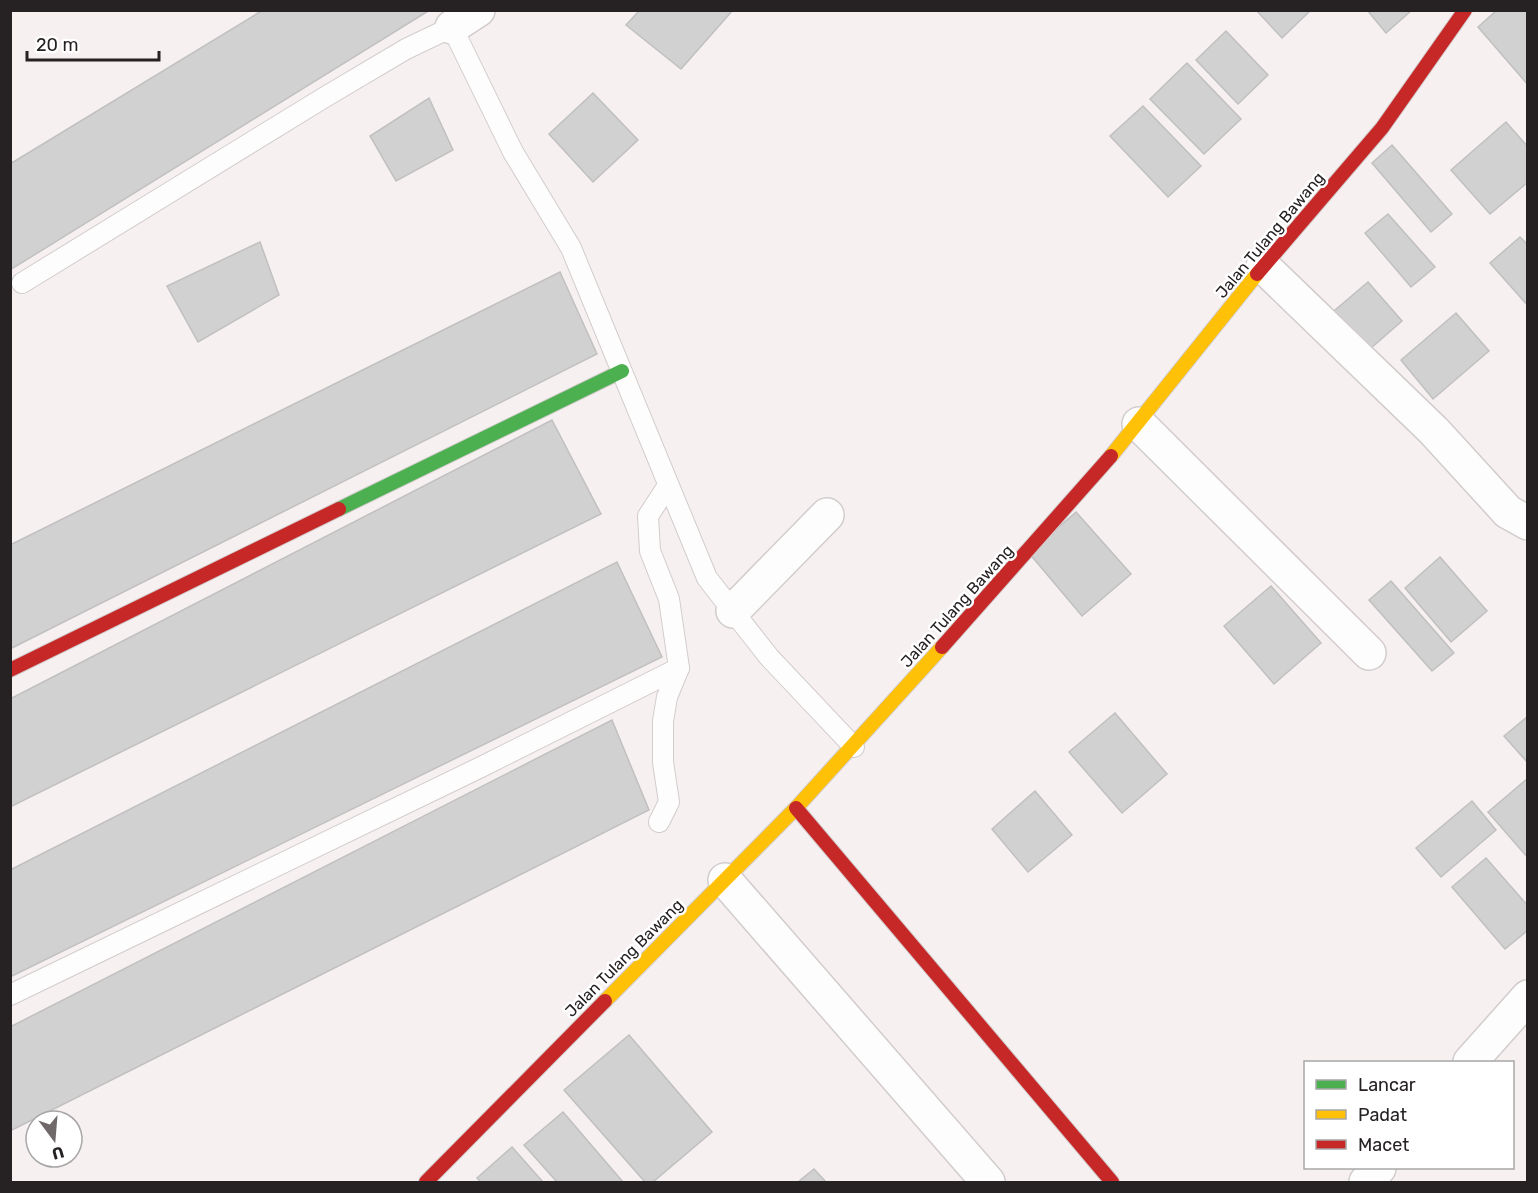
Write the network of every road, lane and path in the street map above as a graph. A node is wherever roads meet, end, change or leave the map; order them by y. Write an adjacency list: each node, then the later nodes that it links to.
1 (1465, 10): 3 (street, Jalan Tulang Bawang)
2 (465, 19): 4 (lane); 5 (lane)
3 (1263, 266): 6 (street, Jalan Tulang Bawang); 9 (street)
4 (22, 283)
5 (622, 371): 7 (lane); 13 (street)
6 (1139, 424): 11 (street); 14 (street, Jalan Tulang Bawang)
7 (668, 487): 10 (lane); 12 (lane)
8 (827, 515): 10 (street)
9 (1527, 523)
10 (733, 611): 14 (lane)
11 (1369, 653)
12 (679, 668): 16 (lane); 18 (lane)
13 (10, 670)
14 (854, 747): 15 (street, Jalan Tulang Bawang)
15 (796, 808): 17 (street, Jalan Tulang Bawang); 24 (street)
16 (659, 822)
17 (725, 880): 22 (street, Jalan Tulang Bawang); 23 (street)
18 (10, 995)
19 (1527, 997): 20 (street)
20 (1471, 1061)
21 (1377, 1169): 25 (street)
22 (426, 1182)
23 (988, 1182)
24 (1112, 1182)
25 (1366, 1182)

